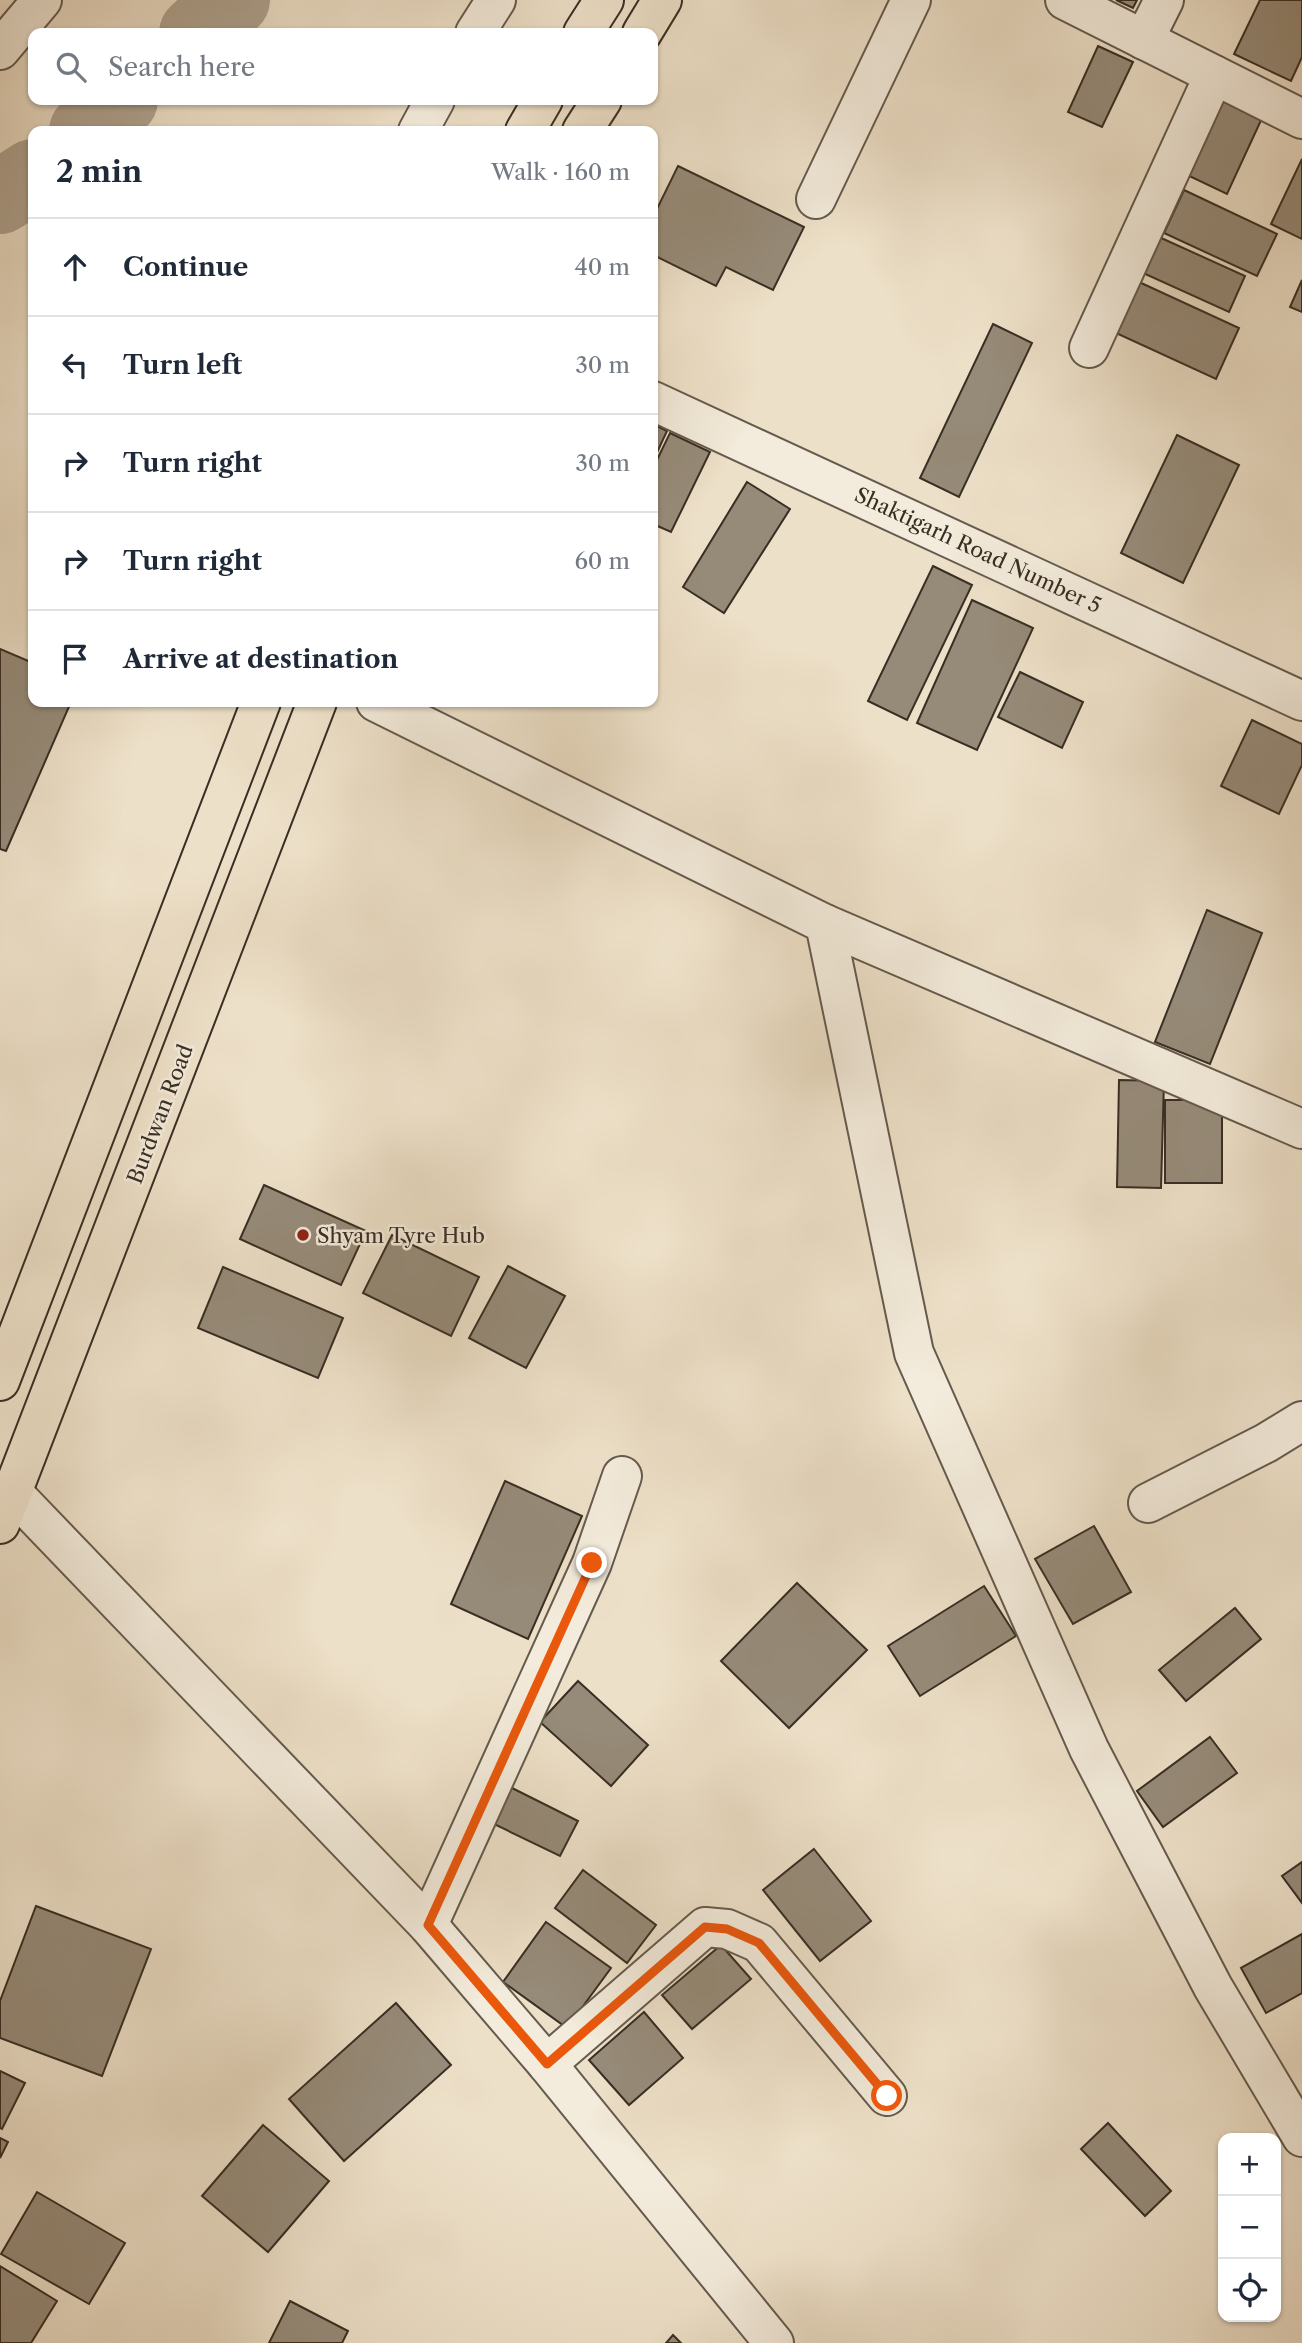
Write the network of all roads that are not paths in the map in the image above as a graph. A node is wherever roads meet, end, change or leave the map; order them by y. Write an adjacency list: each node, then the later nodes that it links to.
1 (42, 0): 12 (street)
2 (496, 0): 8 (street)
3 (604, 0): 9 (main road)
4 (662, 0): 10 (main road)
5 (911, 0): 21 (street)
6 (1065, 0): 11 (street)
7 (1164, 0): 11 (street)
8 (478, 28)
9 (586, 28)
10 (645, 28)
11 (1144, 40): 13 (street)
12 (0, 50)
13 (1214, 75): 17 (street); 22 (street)
14 (432, 105): 18 (street)
15 (540, 105): 19 (main road)
16 (598, 105): 20 (main road)
17 (1302, 119)
18 (421, 126)
19 (528, 126)
20 (585, 126)
21 (816, 198)
22 (1089, 348)
23 (658, 403): 24 (street, Shaktigarh Road Number 5)
24 (1302, 701)
25 (259, 707): 30 (main road)
26 (315, 707): 31 (main road, Burdwan Road)
27 (386, 707): 28 (street)
28 (825, 924): 29 (street); 40 (street)
29 (1302, 1129)
30 (85, 1159): 31 (main road); 32 (main road)
31 (136, 1177): 36 (main road, Burdwan Road)
32 (0, 1381)
33 (1302, 1421): 35 (street)
34 (622, 1476): 37 (street)
35 (1148, 1503)
36 (6, 1508): 37 (street)
37 (428, 1925): 38 (street)
38 (547, 2064): 39 (street); 41 (street)
39 (887, 2096)
40 (1302, 2137)
41 (774, 2343)

